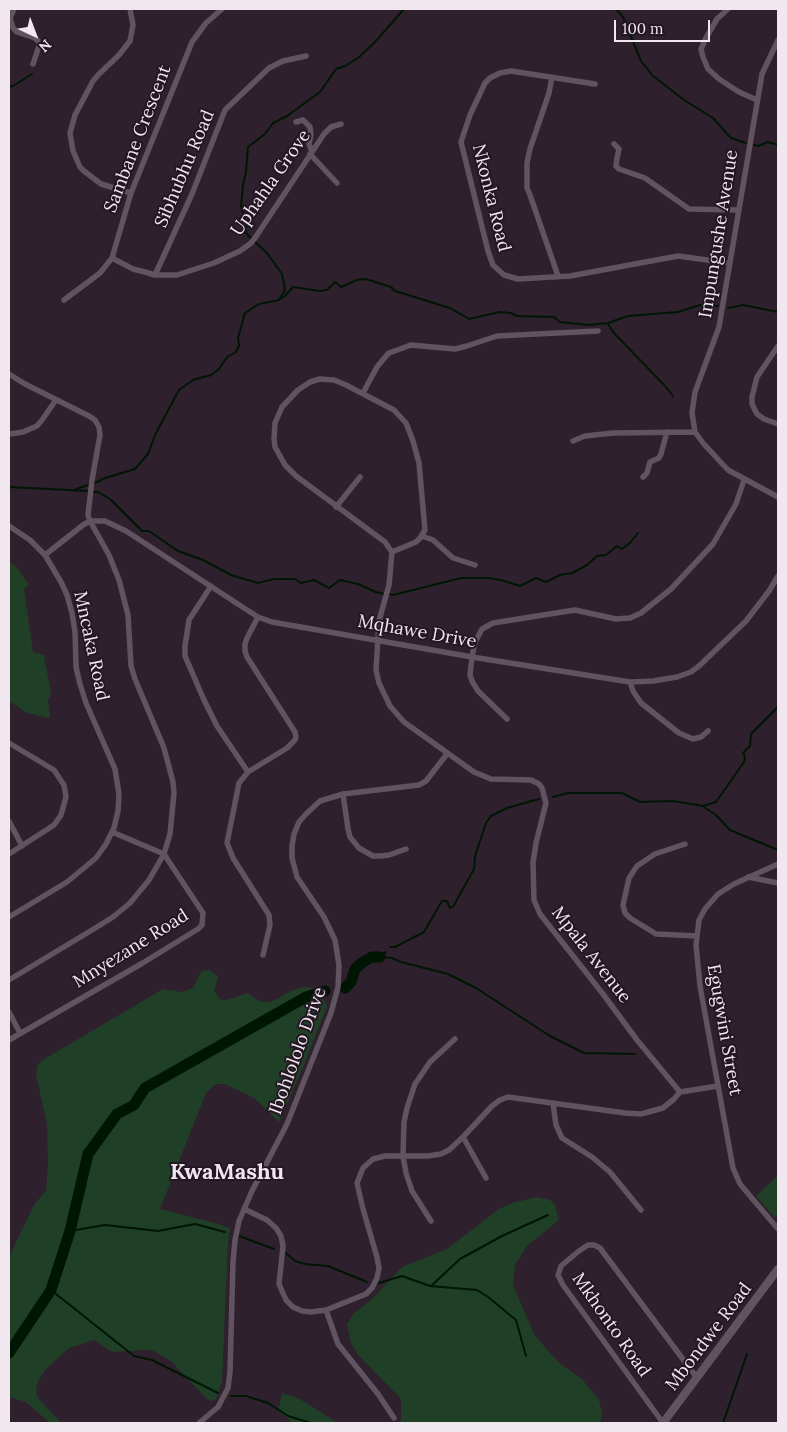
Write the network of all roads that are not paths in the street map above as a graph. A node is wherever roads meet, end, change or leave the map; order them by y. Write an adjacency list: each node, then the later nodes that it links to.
1 (14, 9): 5 (street)
2 (222, 9): 17 (street, Sambane Crescent)
3 (728, 9): 11 (street)
4 (132, 10): 17 (street)
5 (10, 16): 8 (street)
6 (778, 40): 11 (street, Impungushe Avenue)
7 (306, 56): 21 (street, Sibhubhu Road)
8 (33, 64)
9 (552, 77): 10 (street, Nkonka Road); 22 (street); 22 (street, Nkonka Road)
10 (595, 84)
11 (757, 100): 18 (street, Impungushe Avenue)
12 (296, 122): 15 (street)
13 (341, 124): 15 (street, Uphahla Grove)
14 (614, 144): 18 (street)
15 (311, 153): 16 (street); 21 (street, Uphahla Grove)
16 (338, 183)
17 (130, 193): 19 (street, Sambane Crescent)
18 (738, 210): 20 (street, Impungushe Avenue)
19 (112, 258): 21 (street, Uphahla Grove); 23 (street, Sambane Crescent)
20 (729, 264): 22 (street, Nkonka Road); 31 (street, Impungushe Avenue)
21 (155, 275)
22 (558, 276)
23 (64, 300)
24 (598, 331): 27 (street)
25 (778, 346): 29 (street)
26 (9, 374): 28 (street)
27 (363, 393): 38 (street); 41 (street)
28 (56, 400): 32 (street); 39 (street)
29 (778, 424)
30 (667, 432): 31 (street); 33 (street); 35 (street)
31 (696, 432): 36 (street, Impungushe Avenue)
32 (9, 434)
33 (573, 441)
34 (360, 477): 38 (street)
35 (644, 477)
36 (744, 480): 37 (street, Impungushe Avenue); 49 (street)
37 (778, 497)
38 (336, 507): 42 (street)
39 (90, 522): 43 (street); 46 (street, Mqhawe Drive); 63 (street)
40 (9, 526): 43 (street, Mncaka Road)
41 (422, 536): 42 (street); 44 (street)
42 (392, 552): 48 (street, Mpala Avenue)
43 (45, 555): 58 (street, Mncaka Road)
44 (475, 565)
45 (778, 576): 50 (street, Mqhawe Drive)
46 (211, 586): 47 (street, Mqhawe Drive); 55 (street)
47 (258, 617): 48 (street, Mqhawe Drive); 55 (street)
48 (378, 640): 49 (street, Mqhawe Drive); 54 (street, Mpala Avenue)
49 (472, 657): 50 (street, Mqhawe Drive); 51 (street)
50 (630, 682): 52 (street)
51 (507, 719)
52 (708, 731)
53 (9, 743): 60 (street)
54 (447, 754): 56 (street, Ibohlololo Drive); 76 (street, Mpala Avenue)
55 (248, 772): 69 (street)
56 (343, 794): 61 (street); 81 (street, Ibohlololo Drive)
57 (9, 821): 60 (street)
58 (112, 832): 63 (street); 67 (street, Mncaka Road)
59 (685, 844): 68 (street)
60 (22, 846): 62 (street)
61 (406, 849)
62 (9, 854)
63 (164, 854): 70 (street); 72 (street, Mnyezane Road)
64 (778, 864): 65 (street, Egugwini Street)
65 (748, 877): 66 (street); 68 (street, Egugwini Street)
66 (778, 883)
67 (9, 917)
68 (697, 936): 75 (street, Egugwini Street)
69 (263, 956)
70 (9, 980)
71 (9, 1012): 72 (street)
72 (20, 1033): 74 (street, Mnyezane Road)
73 (454, 1039): 79 (street)
74 (9, 1040)
75 (718, 1086): 76 (street); 84 (street, Egugwini Street)
76 (680, 1092): 77 (street)
77 (553, 1103): 78 (street); 82 (street)
78 (463, 1137): 79 (street); 80 (street)
79 (403, 1156): 83 (street); 86 (street)
80 (486, 1178)
81 (244, 1209): 86 (street); 89 (street, Ibohlololo Drive)
82 (641, 1210)
83 (431, 1221)
84 (778, 1229)
85 (778, 1269): 87 (street, Mbondwe Road)
86 (326, 1310): 88 (street)
87 (697, 1378): 90 (street, Mbondwe Road); 90 (street, Mkhonto Road)
88 (394, 1418)
89 (199, 1423)
90 (663, 1423)

